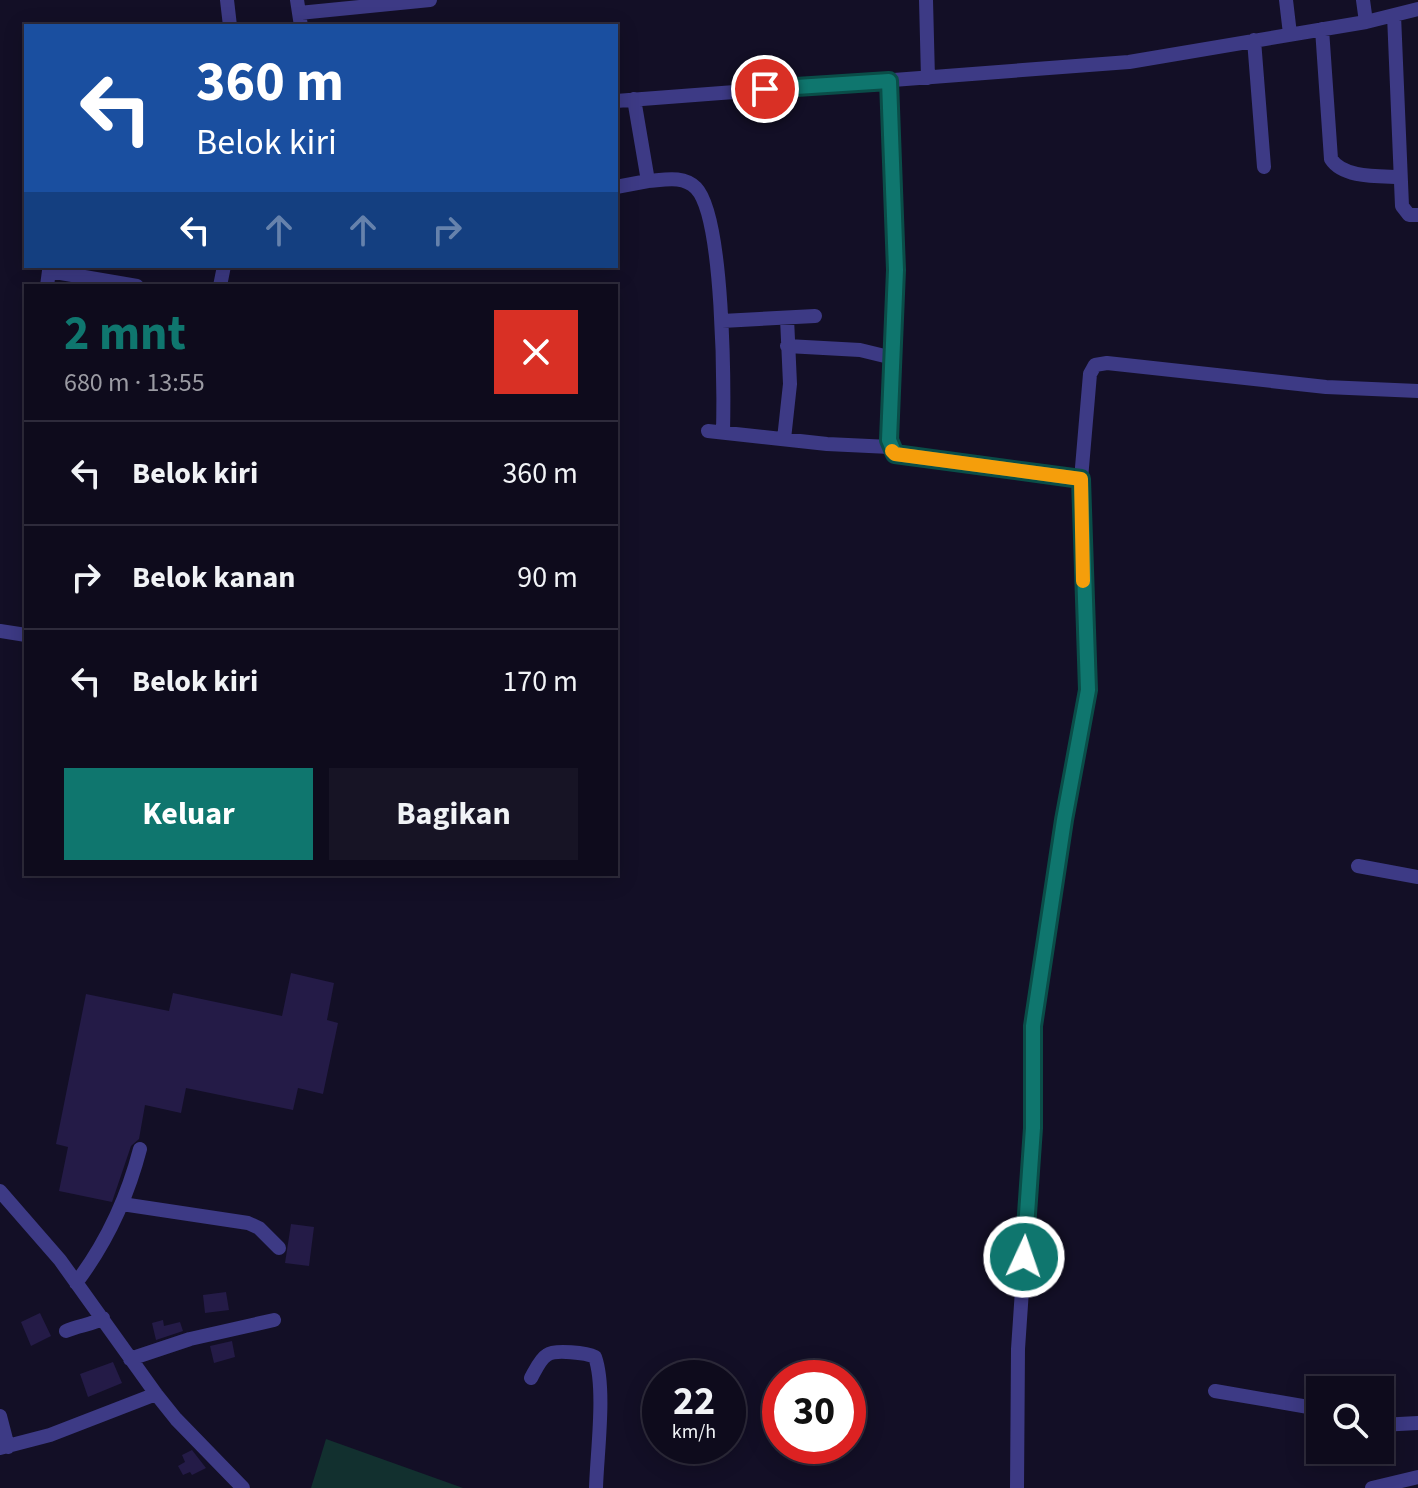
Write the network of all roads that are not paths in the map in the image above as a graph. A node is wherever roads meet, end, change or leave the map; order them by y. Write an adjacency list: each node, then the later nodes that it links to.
1 (227, 0): 10 (street)
2 (430, 0): 7 (street)
3 (926, 0): 14 (street)
4 (1286, 0): 12 (street)
5 (1363, 0): 9 (street)
6 (1418, 9): 8 (street)
7 (299, 13)
8 (1394, 15): 9 (street); 19 (street)
9 (1366, 22): 11 (street)
10 (230, 24)
11 (1322, 29): 12 (street); 19 (street)
12 (1290, 34): 13 (street)
13 (1254, 40): 14 (street); 18 (street)
14 (928, 78): 15 (street)
15 (889, 81): 16 (street); 29 (street)
16 (634, 99): 17 (street); 20 (street)
17 (618, 101)
18 (1264, 167)
19 (1399, 177): 22 (street)
20 (648, 181): 21 (street); 27 (street)
21 (618, 187)
22 (1418, 215)
23 (100, 283): 24 (street)
24 (47, 284)
25 (815, 316): 26 (street)
26 (787, 318): 27 (street); 28 (street)
27 (722, 321): 32 (street)
28 (787, 346): 29 (street); 33 (street)
29 (893, 358): 34 (street)
30 (1418, 391): 35 (street)
31 (708, 431): 32 (street)
32 (723, 433): 33 (street)
33 (784, 439): 34 (street)
34 (890, 447): 35 (street)
35 (1081, 479): 60 (street)
36 (0, 631): 37 (street)
37 (24, 635)
38 (1358, 866): 39 (street)
39 (1418, 877)
40 (140, 1149): 42 (street)
41 (0, 1191): 44 (street)
42 (122, 1204): 43 (street); 44 (street)
43 (279, 1248)
44 (76, 1283): 45 (street)
45 (103, 1318): 47 (street); 48 (street)
46 (274, 1320): 48 (street)
47 (66, 1331)
48 (130, 1359): 51 (street)
49 (531, 1378): 59 (street)
50 (1215, 1391): 52 (street)
51 (156, 1394): 56 (street); 58 (street)
52 (1306, 1407)
53 (0, 1416): 56 (street)
54 (1418, 1423): 55 (street)
55 (1394, 1424)
56 (4, 1448)
57 (1418, 1477): 61 (street)
58 (243, 1488)
59 (596, 1488)
60 (1017, 1488)
61 (1372, 1488)

